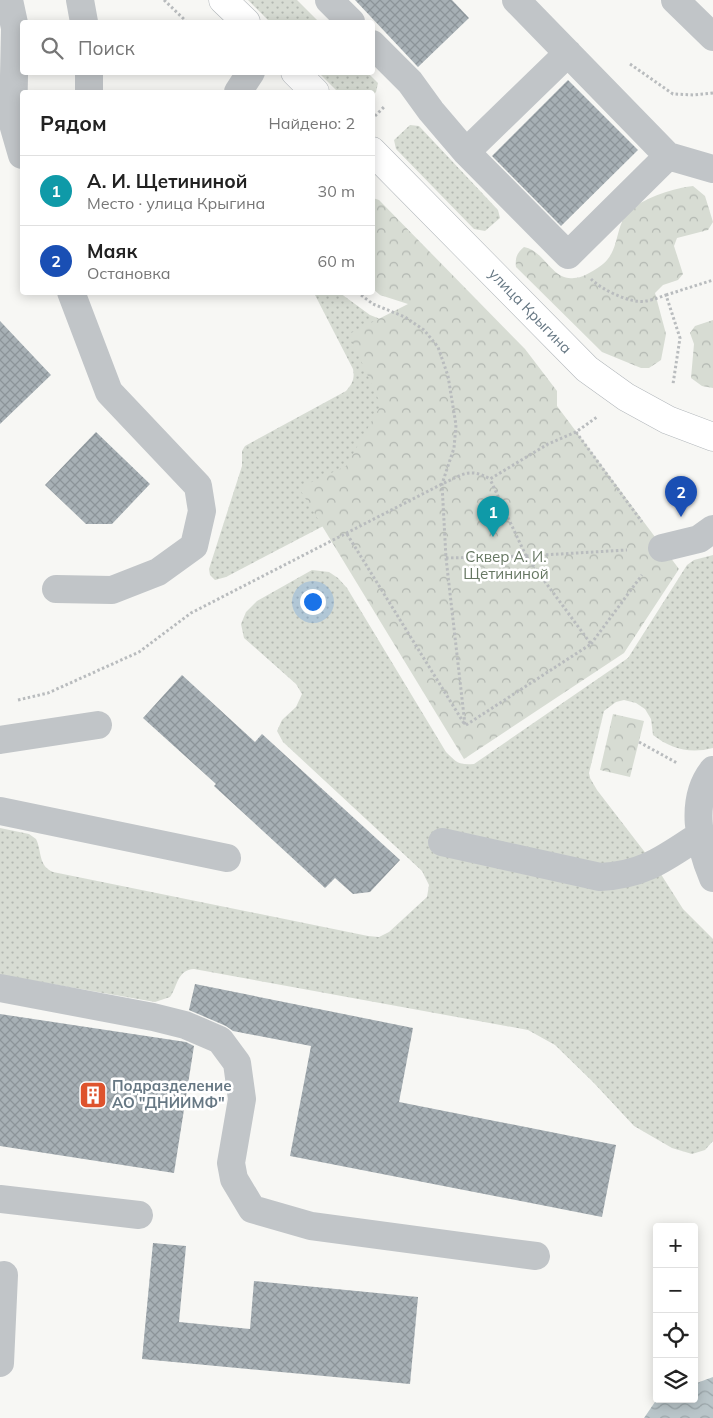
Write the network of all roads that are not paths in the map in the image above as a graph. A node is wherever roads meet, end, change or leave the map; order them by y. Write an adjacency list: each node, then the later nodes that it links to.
1 (9, 0): 19 (lane)
2 (80, 0): 7 (lane)
3 (223, 0): 8 (main road)
4 (330, 0): 9 (lane)
5 (516, 0): 12 (lane)
6 (675, 0): 10 (lane)
7 (84, 20)
8 (244, 20)
9 (349, 20)
10 (713, 37)
11 (375, 47): 20 (lane)
12 (568, 53): 20 (lane); 22 (lane)
13 (89, 75): 16 (lane)
14 (249, 75): 17 (lane)
15 (298, 75): 18 (main road)
16 (89, 90)
17 (239, 90)
18 (313, 90)
19 (20, 147)
20 (466, 152): 22 (lane)
21 (375, 154): 25 (main road, улица Крыгина)
22 (668, 156): 23 (lane)
23 (713, 169)
24 (72, 295): 28 (lane)
25 (713, 437)
26 (713, 529): 27 (lane)
27 (662, 548)
28 (56, 589)
29 (98, 725): 30 (lane)
30 (0, 740)
31 (709, 775): 33 (lane)
32 (0, 811): 35 (lane)
33 (700, 834): 34 (lane); 36 (lane)
34 (442, 842)
35 (227, 858)
36 (713, 878)
37 (0, 988): 40 (lane)
38 (0, 1199): 39 (lane)
39 (139, 1215)
40 (536, 1256)
41 (4, 1275): 42 (lane)
42 (0, 1363)

